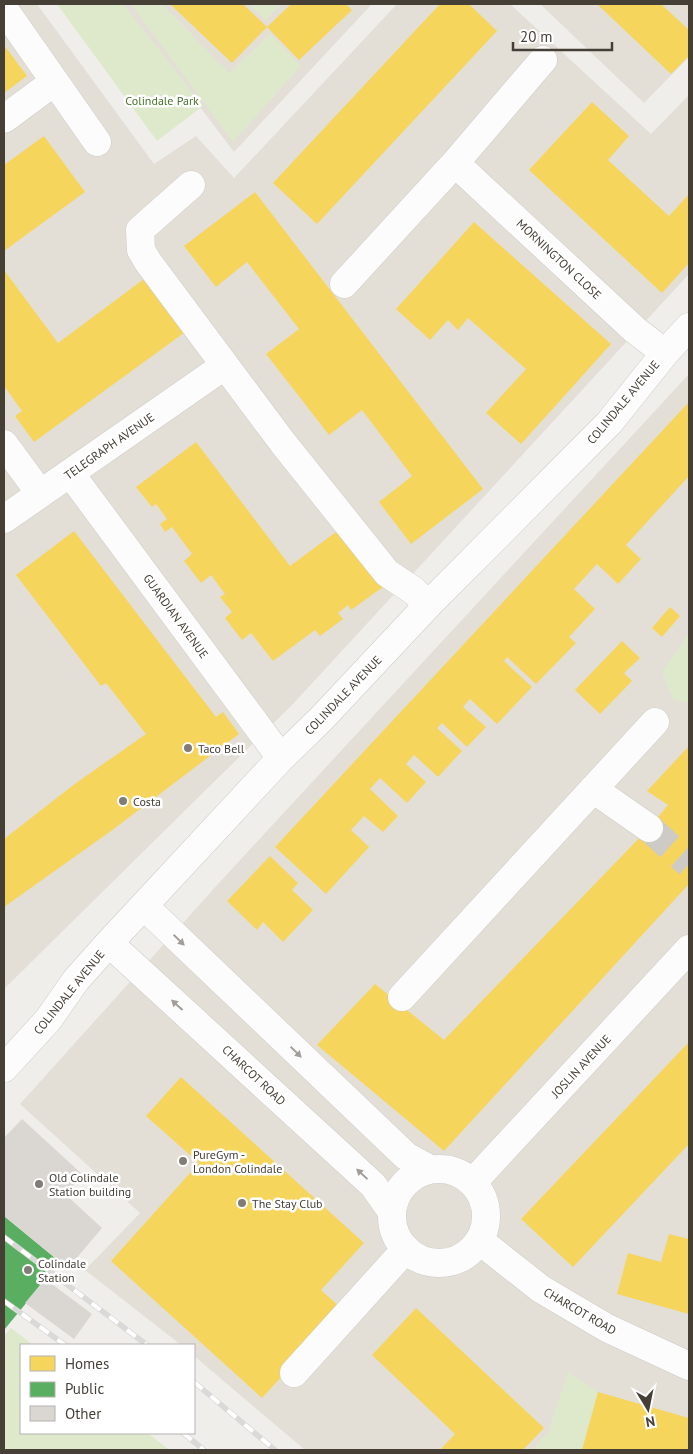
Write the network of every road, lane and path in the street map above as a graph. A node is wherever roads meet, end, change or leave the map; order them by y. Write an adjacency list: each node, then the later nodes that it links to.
1 (4, 9): 3 (street)
2 (543, 60): 6 (street)
3 (54, 82): 4 (street); 5 (street)
4 (4, 118)
5 (97, 142)
6 (455, 163): 8 (street); 10 (street, MORNINGTON CLOSE)
7 (191, 185): 16 (street)
8 (344, 284)
9 (689, 327): 10 (street, COLINDALE AVENUE)
10 (664, 353): 16 (street, COLINDALE AVENUE)
11 (214, 373): 13 (street, TELEGRAPH AVENUE)
12 (4, 444): 14 (street)
13 (70, 473): 14 (street, TELEGRAPH AVENUE); 18 (street, GUARDIAN AVENUE)
14 (40, 494): 15 (street, TELEGRAPH AVENUE)
15 (4, 519)
16 (428, 606): 18 (street, COLINDALE AVENUE)
17 (655, 722): 19 (street)
18 (281, 758): 21 (street, COLINDALE AVENUE)
19 (593, 789): 20 (street); 24 (street)
20 (648, 828)
21 (144, 906): 22 (street, COLINDALE AVENUE); 26 (street, one-way to 26)
22 (110, 943): 25 (street, COLINDALE AVENUE); 28 (street, CHARCOT ROAD, one-way to 22)
23 (689, 950): 27 (street, JOSLIN AVENUE)
24 (402, 997)
25 (4, 1068)
26 (430, 1169): 27 (street); 28 (street)
27 (474, 1182): 29 (street)
28 (392, 1212): 30 (street, CHARCOT ROAD)
29 (480, 1241): 30 (street); 31 (street, CHARCOT ROAD)
30 (406, 1250): 32 (street)
31 (689, 1366)
32 (294, 1373)

